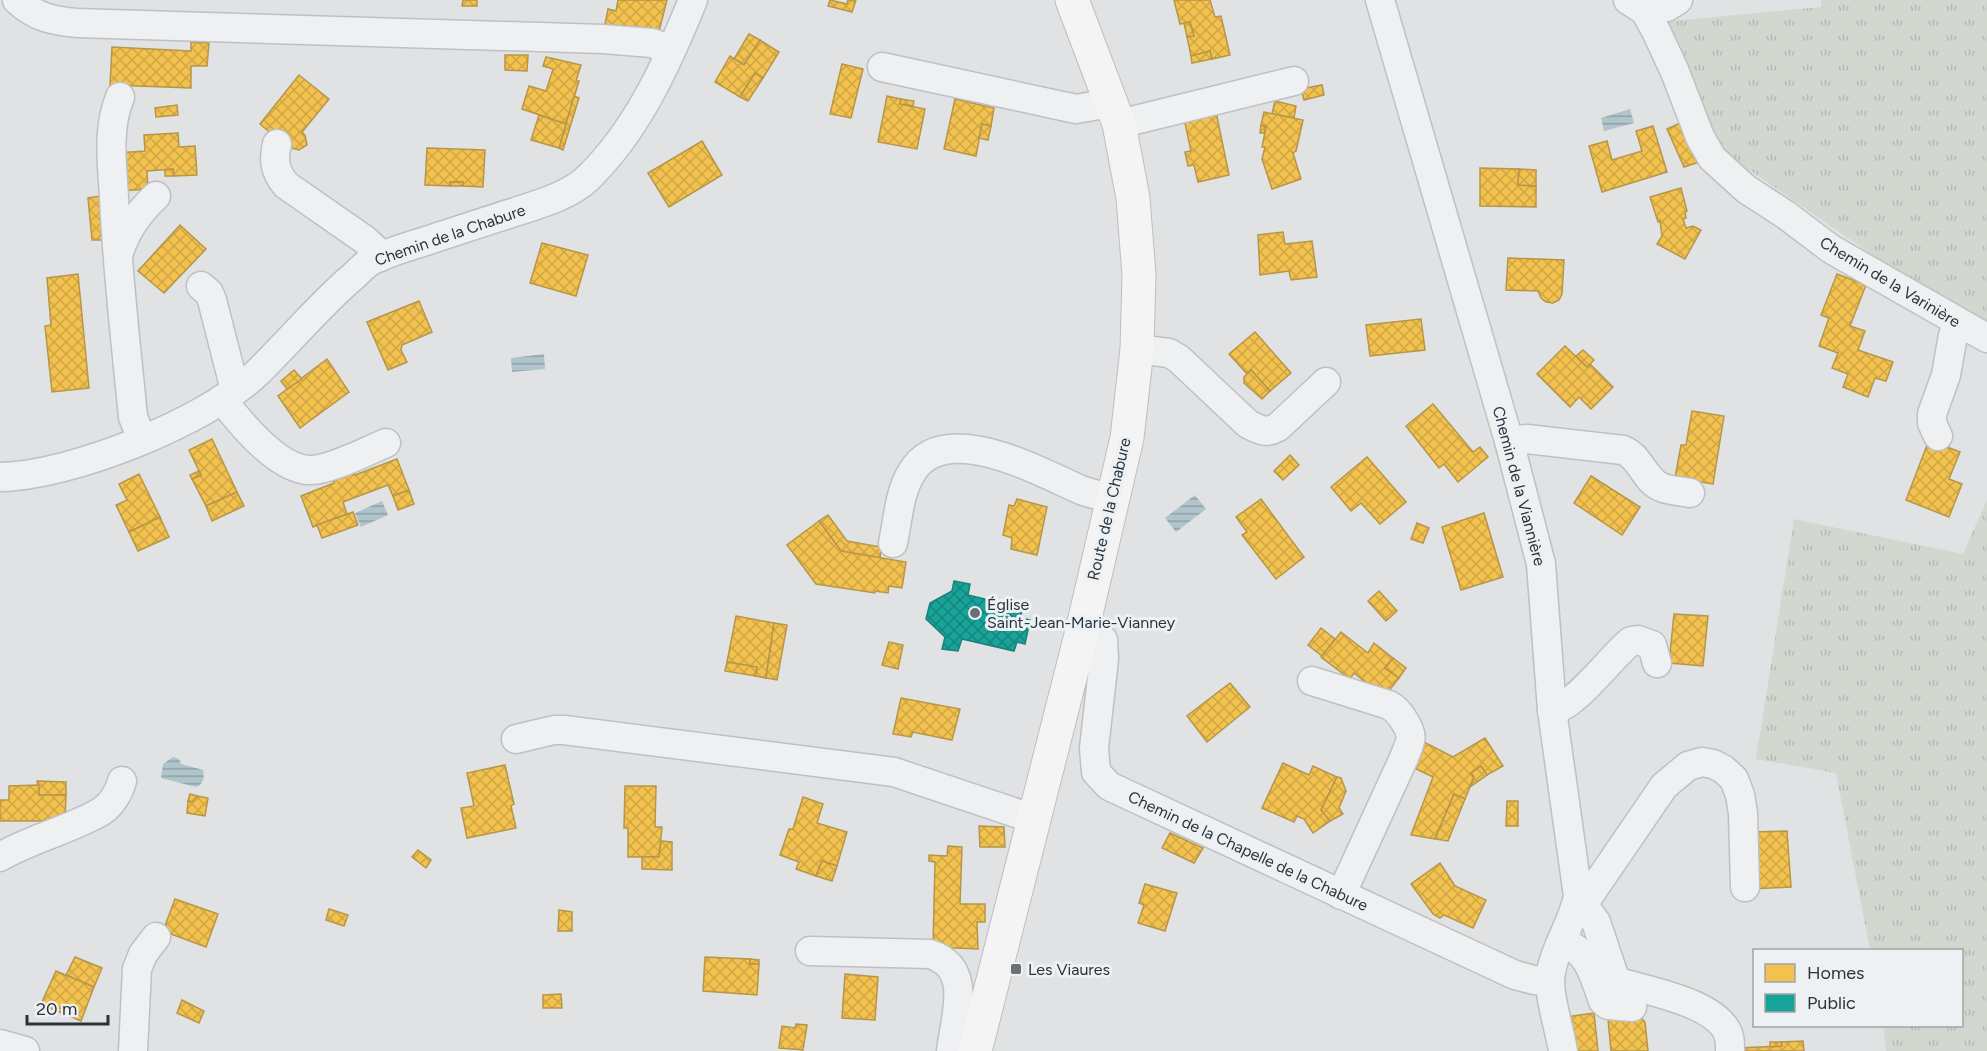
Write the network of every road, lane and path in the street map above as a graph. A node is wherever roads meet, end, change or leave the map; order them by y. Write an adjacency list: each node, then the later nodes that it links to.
1 (17, 0): 7 (street)
2 (693, 0): 7 (street, Chemin de la Chabure)
3 (1072, 0): 11 (main road, Route de la Chabure)
4 (1380, 0): 24 (street, Chemin de la Viannière)
5 (1678, 0): 6 (street)
6 (1637, 5): 17 (street, Chemin de la Varinière)
7 (671, 50): 15 (street, Chemin de la Chabure)
8 (882, 67): 11 (street)
9 (1294, 81): 11 (street)
10 (120, 97): 14 (street)
11 (1114, 113): 19 (main road, Route de la Chabure)
12 (277, 144): 15 (street)
13 (156, 196): 14 (street)
14 (116, 244): 23 (street)
15 (380, 257): 21 (street, Chemin de la Chabure)
16 (201, 286): 21 (street)
17 (1959, 322): 18 (street, Chemin de la Varinière); 22 (street)
18 (1987, 338)
19 (1137, 349): 20 (street); 28 (main road, Route de la Chabure)
20 (1326, 382)
21 (229, 395): 23 (street, Chemin de la Chabure); 25 (street)
22 (1938, 436)
23 (142, 440): 26 (street, Chemin de la Chabure)
24 (1509, 441): 27 (street); 33 (street, Chemin de la Viannière)
25 (386, 443)
26 (0, 477)
27 (1690, 493)
28 (1112, 498): 29 (street); 30 (main road, Route de la Chabure)
29 (893, 543)
30 (1082, 630): 36 (main road, Route de la Chabure); 39 (street, Chemin de la Chapelle de la Chabure)
31 (1657, 663): 33 (street)
32 (1312, 681): 39 (street)
33 (1552, 710): 40 (street, Chemin de la Viannière)
34 (516, 739): 36 (street)
35 (122, 781): 37 (street)
36 (1034, 819): 50 (main road, Route de la Chabure)
37 (0, 857)
38 (1745, 887): 40 (street)
39 (1341, 895): 44 (street, Chemin de la Chapelle de la Chabure)
40 (1579, 903): 42 (street, Chemin de la Viannière); 52 (street)
41 (156, 937): 48 (street)
42 (1562, 942): 44 (street, Chemin de la Viannière); 45 (street)
43 (810, 951): 49 (street)
44 (1550, 981): 51 (street, Chemin de la Viannière)
45 (1632, 1007)
46 (0, 1044): 47 (street)
47 (25, 1051)
48 (133, 1051)
49 (951, 1051)
50 (975, 1051)
51 (1563, 1051)
52 (1730, 1051)

